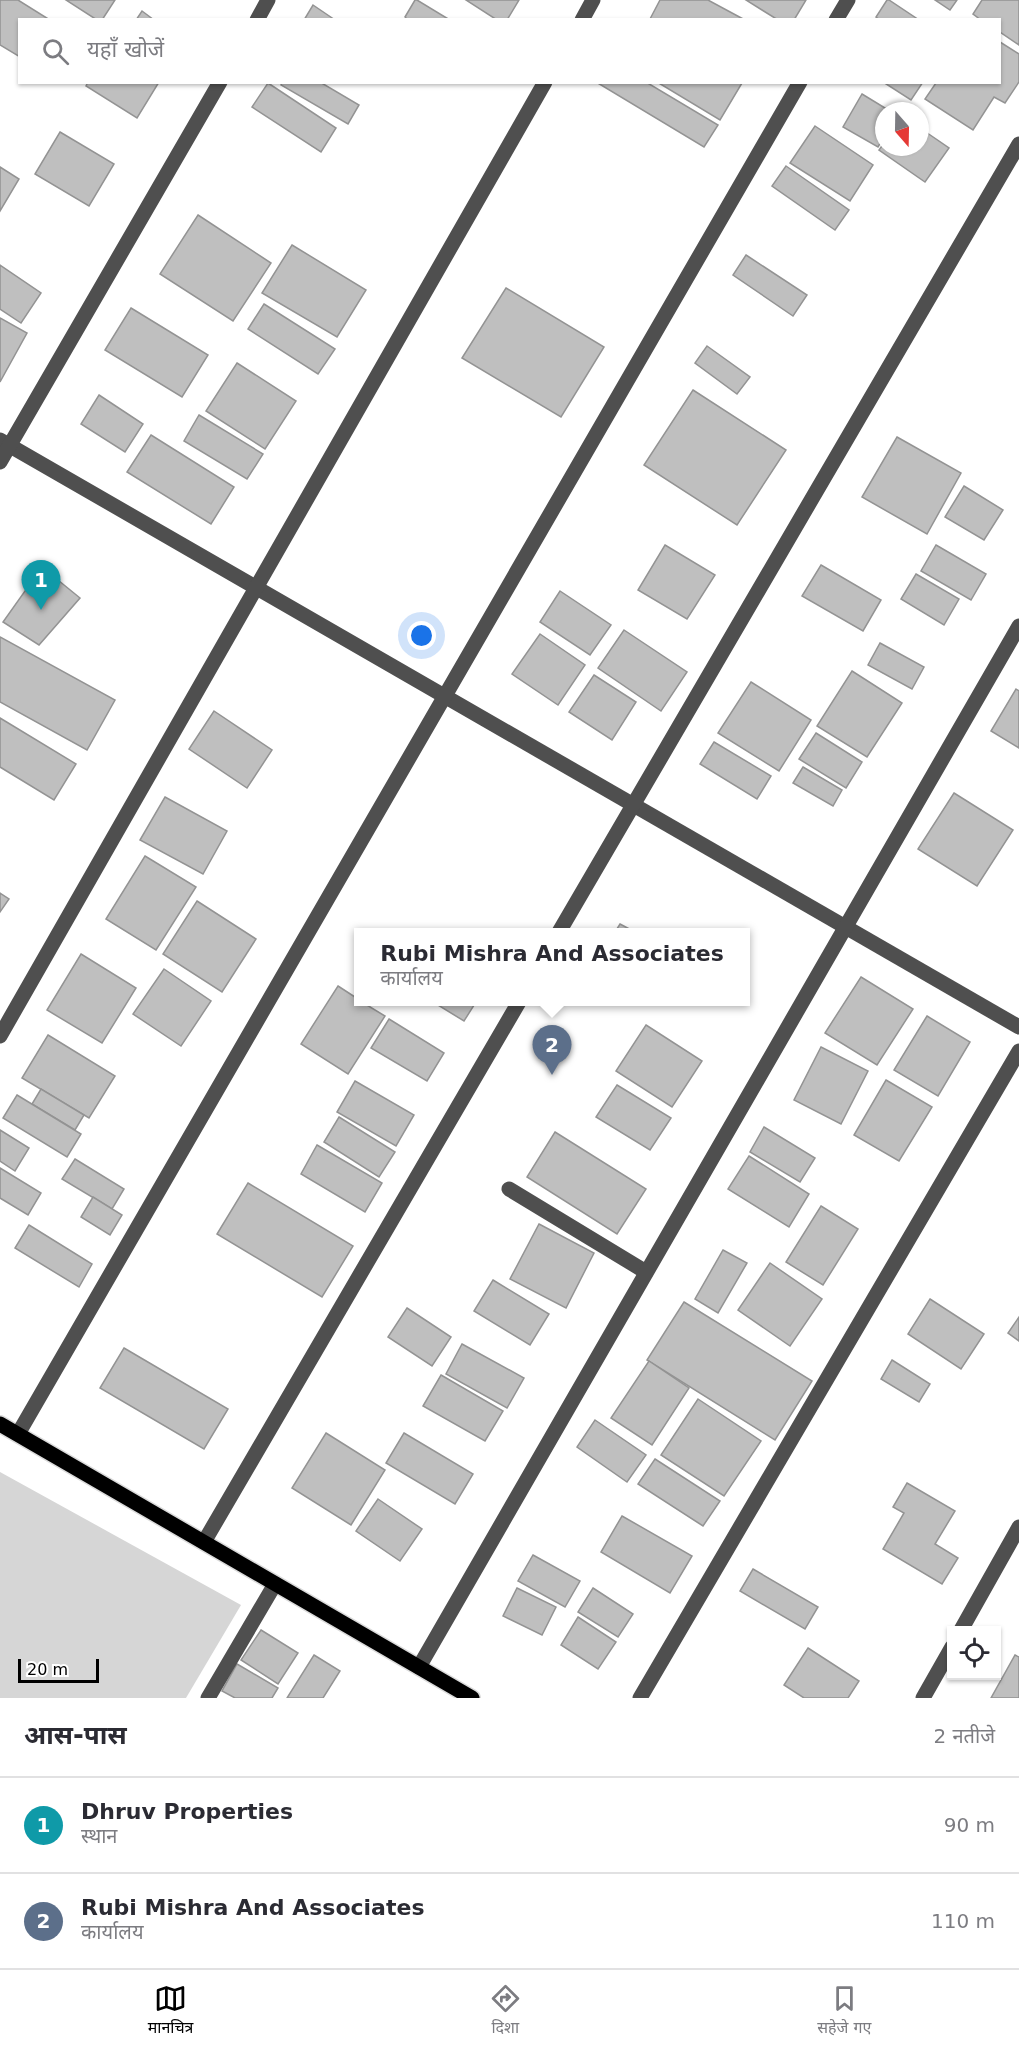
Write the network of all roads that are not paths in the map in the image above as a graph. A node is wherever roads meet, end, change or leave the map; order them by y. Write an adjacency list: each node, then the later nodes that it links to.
1 (268, 0): 4 (street)
2 (593, 0): 5 (street)
3 (848, 0): 6 (street)
4 (258, 18)
5 (583, 18)
6 (837, 18)
7 (219, 84): 11 (street)
8 (545, 84): 13 (street)
9 (799, 84): 15 (street)
10 (1019, 144): 16 (street)
11 (5, 442): 12 (street); 13 (street)
12 (0, 462)
13 (257, 587): 15 (street); 21 (street)
14 (1019, 626): 17 (street)
15 (445, 696): 16 (street); 26 (street)
16 (634, 805): 17 (street); 18 (street)
17 (846, 927): 20 (street); 24 (street)
18 (562, 928)
19 (517, 1006): 28 (street)
20 (1019, 1027)
21 (0, 1036)
22 (1019, 1051): 35 (street)
23 (509, 1189): 24 (street)
24 (646, 1272): 32 (street)
25 (0, 1424): 26 (main road)
26 (18, 1434): 28 (main road)
27 (1019, 1527): 30 (street)
28 (204, 1542): 29 (main road)
29 (275, 1584): 32 (main road); 33 (street)
30 (963, 1626)
31 (947, 1654): 36 (street)
32 (419, 1667): 34 (main road)
33 (208, 1698)
34 (472, 1698)
35 (640, 1698)
36 (923, 1698)

